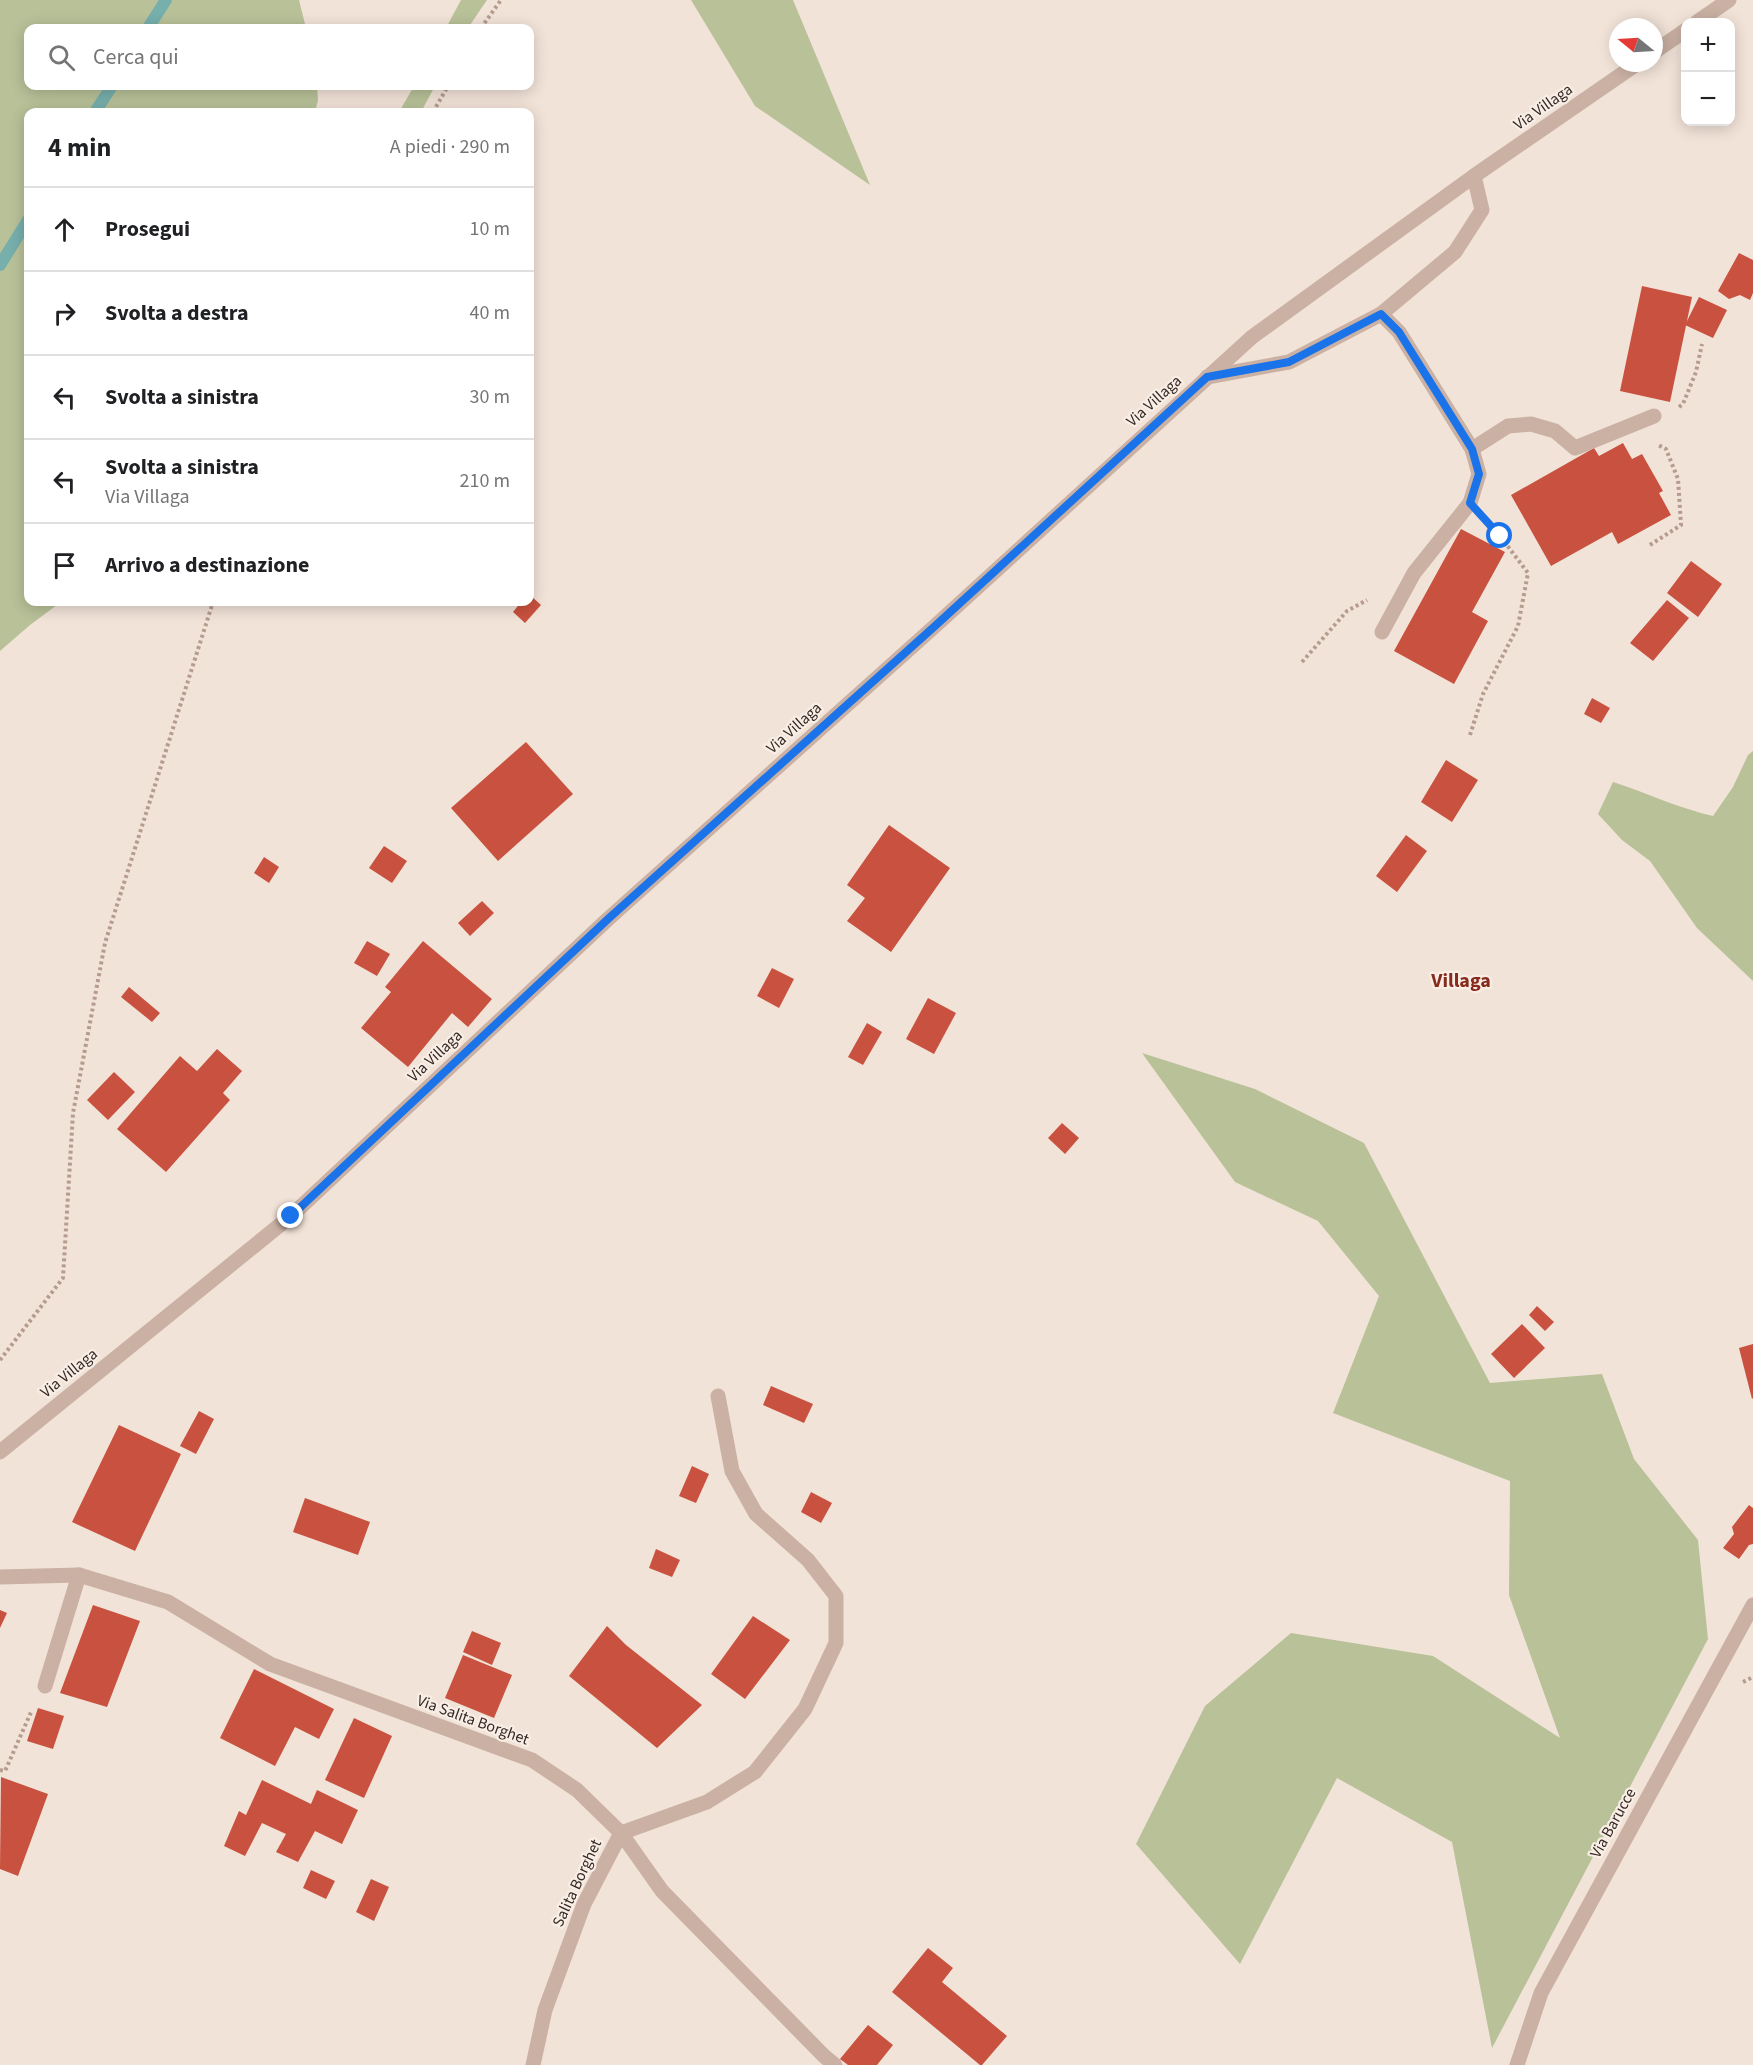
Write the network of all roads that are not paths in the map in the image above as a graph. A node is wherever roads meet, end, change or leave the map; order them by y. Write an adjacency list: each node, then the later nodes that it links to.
1 (1729, 0): 2 (street)
2 (1703, 18)
3 (1681, 33): 4 (street)
4 (1663, 46)
5 (1625, 72): 6 (street, Via Villaga)
6 (1474, 176): 7 (street); 8 (street, Via Villaga)
7 (1381, 314): 8 (street); 10 (street)
8 (1207, 377): 13 (street, Via Villaga)
9 (1654, 416): 10 (street)
10 (1472, 449): 11 (street)
11 (1382, 632)
12 (718, 1396): 18 (street, Salita Borghet)
13 (0, 1452)
14 (79, 1575): 15 (street, Via Salita Borghet); 17 (street); 18 (street, Via Salita Borghet)
15 (0, 1577)
16 (1753, 1605): 21 (street, Via Barucce)
17 (45, 1686)
18 (621, 1833): 19 (street, Salita Borghet); 20 (street, Via Salita Borghet)
19 (533, 2065)
20 (835, 2065)
21 (1517, 2065)

